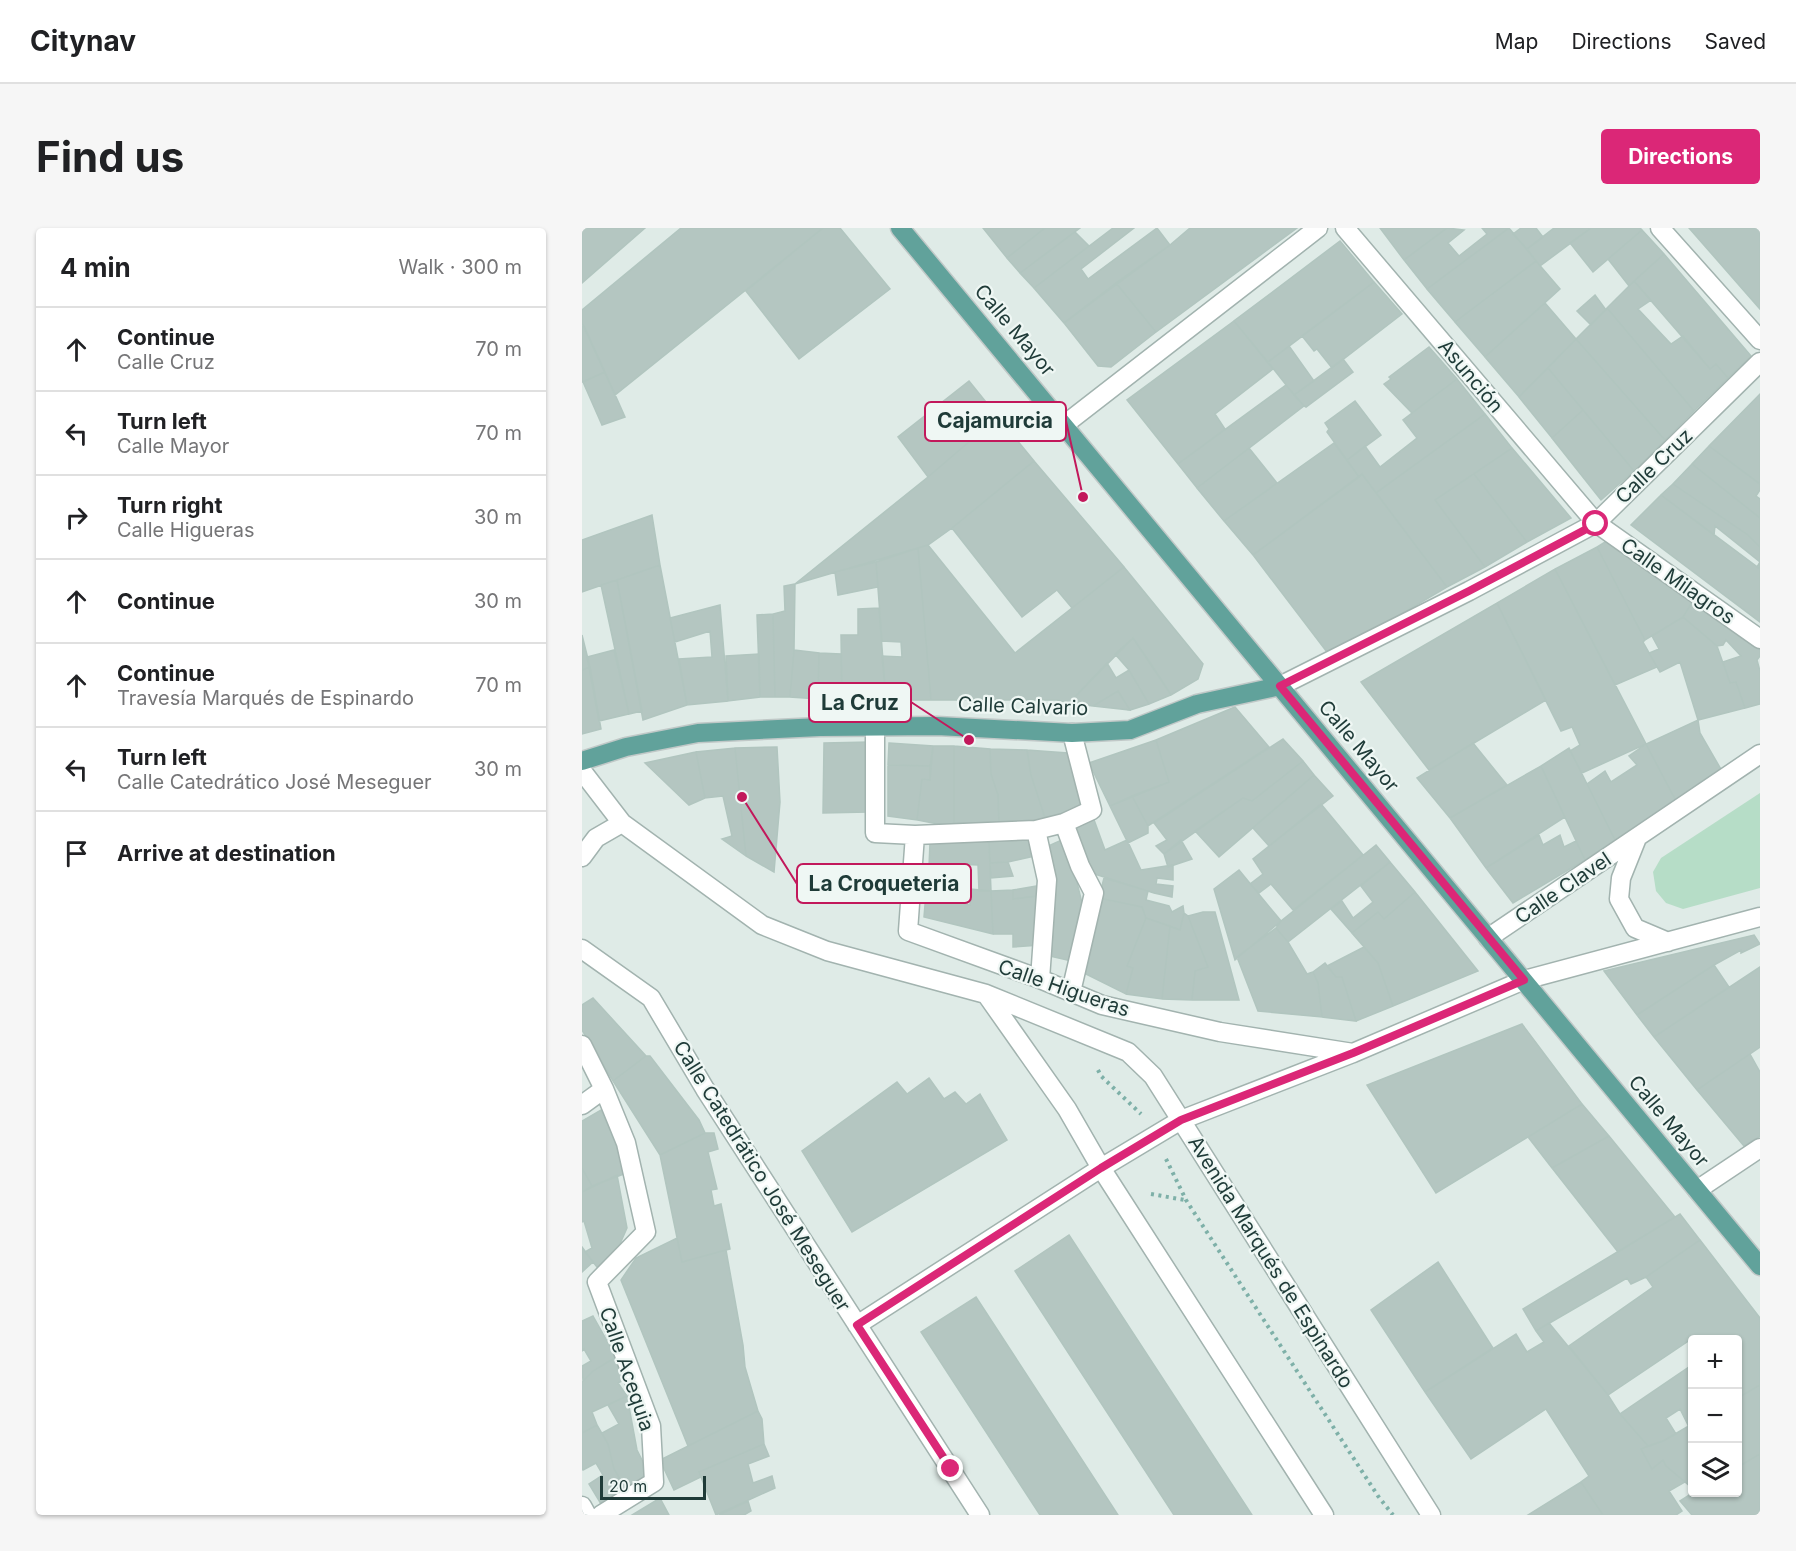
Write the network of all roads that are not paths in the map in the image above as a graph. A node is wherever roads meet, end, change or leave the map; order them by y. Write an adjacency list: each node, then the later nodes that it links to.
1 (900, 228): 7 (main road, Calle Mayor)
2 (1318, 228): 7 (street)
3 (1345, 228): 8 (street, Asunción)
4 (1660, 228): 5 (street)
5 (1760, 340)
6 (1760, 362): 8 (street, Calle Cruz)
7 (1064, 424): 10 (main road, Calle Mayor)
8 (1596, 524): 9 (street, Calle Milagros); 10 (street, Calle Cruz)
9 (1760, 639)
10 (1280, 686): 12 (main road, Calle Calvario); 23 (main road, Calle Mayor)
11 (875, 727): 12 (main road, Calle Calvario); 14 (main road, Calle Calvario); 19 (street)
12 (1072, 733): 17 (street)
13 (1760, 754): 20 (street, Calle Clavel)
14 (582, 762)
15 (582, 771): 16 (street, Avenida Marqués de Espinardo)
16 (621, 823): 21 (street); 29 (street, Avenida Marqués de Espinardo)
17 (1064, 823): 18 (street); 28 (street)
18 (1036, 830): 19 (street); 26 (street)
19 (915, 835): 26 (street, Calle Higueras)
20 (1637, 838): 23 (street, Calle Clavel); 24 (street, Calle Clavel)
21 (582, 857)
22 (1760, 917): 24 (street)
23 (1488, 938): 27 (main road, Calle Mayor)
24 (1668, 942): 27 (street)
25 (582, 949): 39 (street, Calle Catedrático José Meseguer)
26 (1040, 979): 28 (street, Calle Higueras)
27 (1524, 980): 31 (street); 37 (main road, Calle Mayor)
28 (1071, 992): 31 (street, Calle Higueras)
29 (986, 994): 34 (street, Avenida Marqués de Espinardo); 36 (street)
30 (582, 1045): 32 (street, Calle Acequia)
31 (1353, 1053): 34 (street)
32 (604, 1089): 33 (street); 42 (street, Calle Acequia)
33 (582, 1105)
34 (1181, 1120): 36 (street); 45 (street, Avenida Marqués de Espinardo)
35 (1760, 1148): 37 (street)
36 (1101, 1168): 39 (street); 44 (street)
37 (1696, 1190): 38 (main road, Calle Mayor)
38 (1760, 1266)
39 (857, 1325): 43 (street, Calle Catedrático José Meseguer)
40 (582, 1506): 41 (street)
41 (587, 1515)
42 (601, 1515)
43 (980, 1515)
44 (1324, 1515)
45 (1431, 1515)

